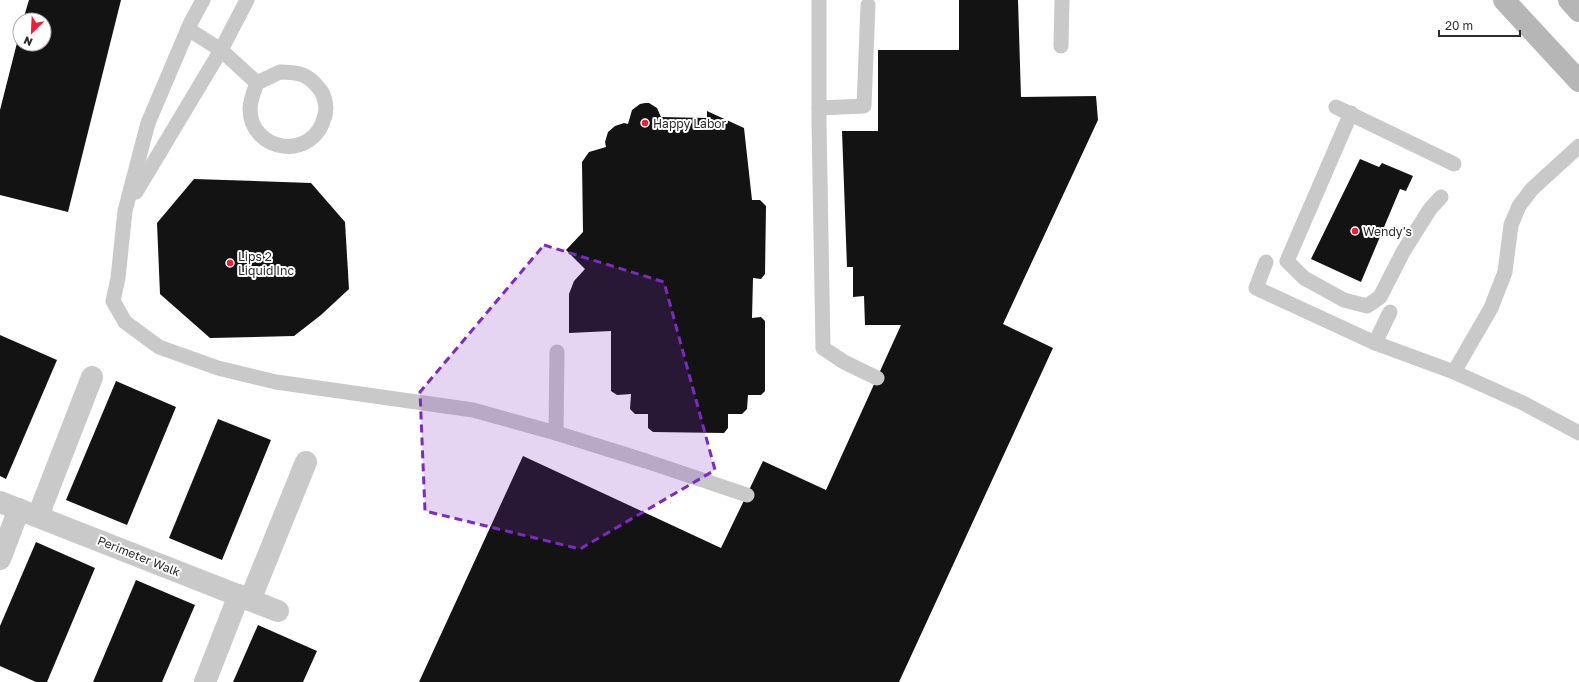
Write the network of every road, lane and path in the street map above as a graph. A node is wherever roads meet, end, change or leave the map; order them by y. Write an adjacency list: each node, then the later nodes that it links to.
1 (203, 0): 9 (lane)
2 (248, 0): 11 (lane)
3 (819, 0): 15 (lane)
4 (1062, 0): 10 (lane)
5 (1504, 0): 12 (main road)
6 (1569, 0): 8 (main road)
7 (868, 5): 15 (lane)
8 (1579, 11)
9 (188, 29): 11 (lane); 20 (lane)
10 (1061, 46)
11 (221, 50): 13 (lane); 20 (lane)
12 (1579, 81)
13 (257, 83): 13 (lane)
14 (1336, 106): 16 (lane)
15 (819, 108): 27 (lane)
16 (1351, 113): 18 (lane); 19 (lane)
17 (1579, 146): 25 (lane)
18 (1454, 164)
19 (1441, 197)
20 (125, 211): 29 (lane)
21 (1266, 262): 23 (lane)
22 (1390, 312): 23 (lane)
23 (1376, 343): 25 (lane)
24 (557, 352): 29 (lane)
25 (1454, 372): 28 (lane)
26 (92, 377): 32 (street)
27 (877, 378)
28 (1579, 432)
29 (556, 433): 31 (lane)
30 (306, 462): 34 (street)
31 (746, 495)
32 (19, 509): 33 (street); 34 (street, Perimeter Walk)
33 (0, 559)
34 (244, 597): 35 (street, Perimeter Walk); 36 (street)
35 (278, 611)
36 (206, 682)

